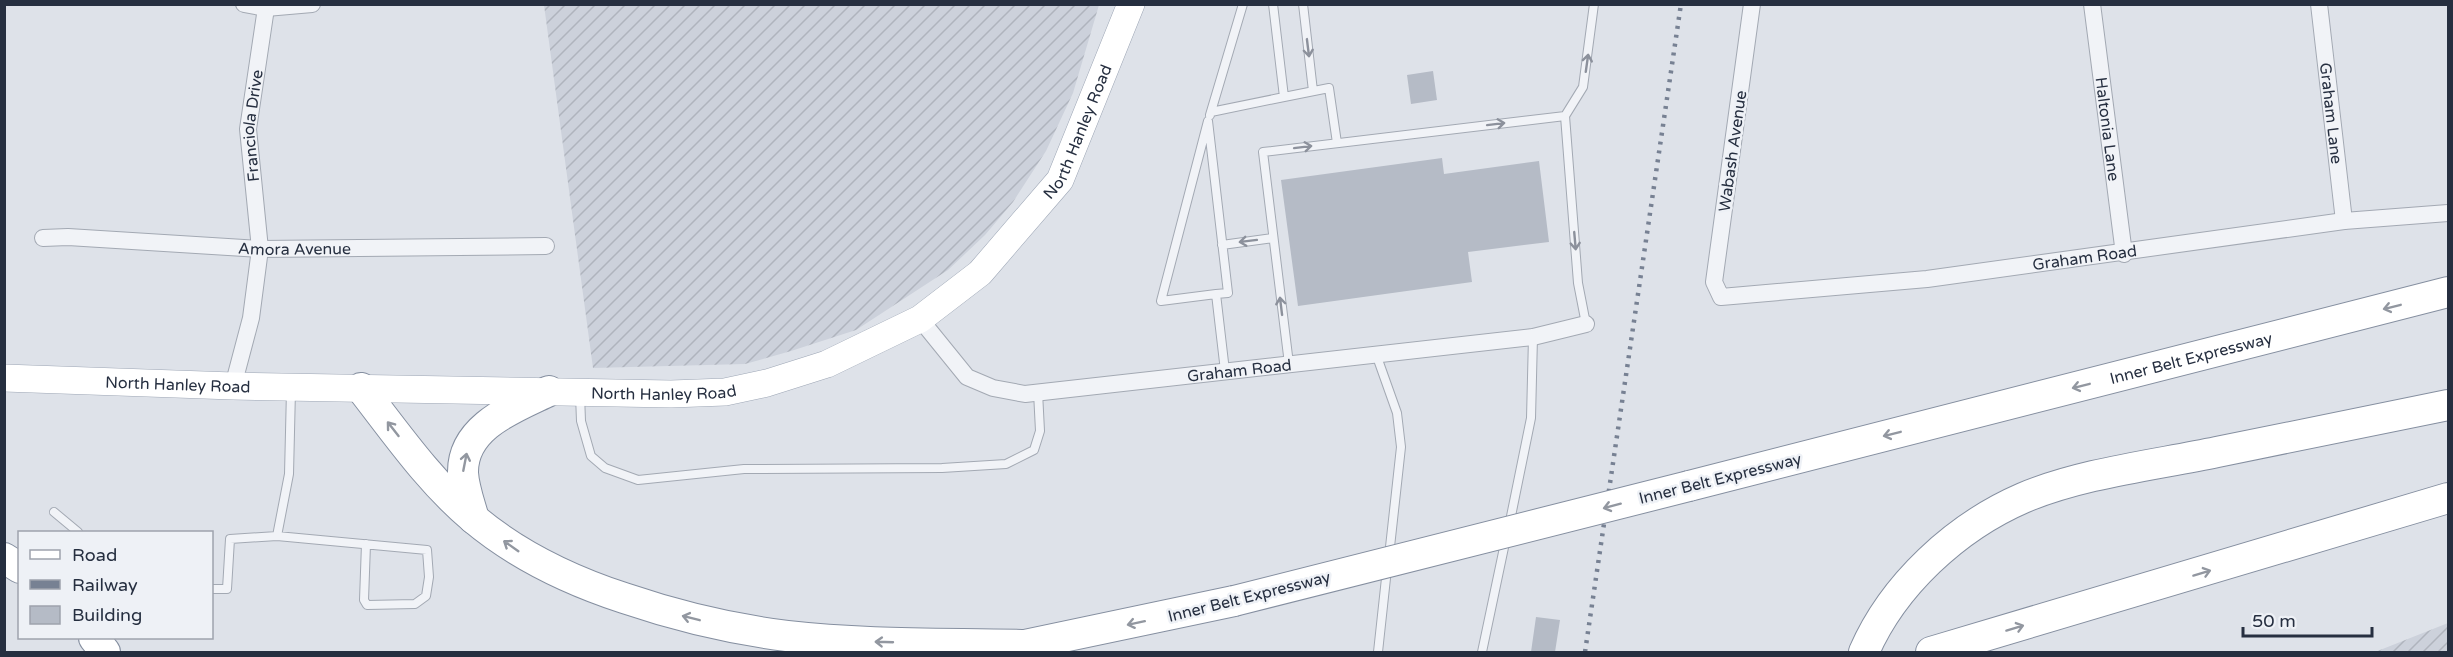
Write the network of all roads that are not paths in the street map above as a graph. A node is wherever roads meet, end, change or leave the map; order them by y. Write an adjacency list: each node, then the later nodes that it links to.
1 (244, 4): 11 (street)
2 (312, 4): 11 (street)
3 (1131, 4): 29 (main road, North Hanley Road)
4 (1243, 4): 14 (lane)
5 (1273, 4): 13 (lane)
6 (1303, 4): 12 (lane, one-way to 12)
7 (1594, 4): 15 (lane, one-way to 7)
8 (1752, 4): 28 (street, Wabash Avenue)
9 (2092, 4): 25 (street, Haltonia Lane)
10 (2319, 4): 19 (street, Graham Lane)
11 (266, 8): 24 (street, Franciola Drive)
12 (1313, 91): 13 (lane); 17 (lane)
13 (1284, 97): 14 (lane)
14 (1211, 112): 16 (lane)
15 (1565, 116): 17 (lane, one-way to 15); 30 (lane, one-way to 30)
16 (1208, 121): 22 (lane); 27 (lane)
17 (1337, 143): 21 (lane, one-way to 17)
18 (2448, 213): 19 (street, Graham Road)
19 (2344, 221): 25 (street, Graham Road)
20 (43, 238): 24 (street, Amora Avenue)
21 (1273, 238): 22 (lane, one-way to 22); 33 (lane, one-way to 21)
22 (1222, 245): 27 (lane)
23 (546, 246): 24 (street, Amora Avenue)
24 (260, 249): 36 (street, Franciola Drive)
25 (2124, 254): 28 (street, Graham Road)
26 (2448, 292): 56 (highway, Inner Belt Expressway, one-way to 56, bridge)
27 (1216, 294): 34 (lane)
28 (1721, 297)
29 (920, 319): 40 (main road, North Hanley Road); 41 (street, Graham Road)
30 (1586, 324): 31 (street, Graham Road)
31 (1533, 337): 32 (street, Graham Road); 60 (lane)
32 (1376, 354): 33 (street, Graham Road); 59 (lane)
33 (1289, 364): 34 (street, Graham Road)
34 (1226, 371): 41 (street, Graham Road)
35 (4, 378): 36 (main road, North Hanley Road)
36 (232, 386): 37 (main road, North Hanley Road)
37 (291, 387): 38 (main road, North Hanley Road); 50 (lane)
38 (361, 388): 39 (main road, North Hanley Road); 47 (highway, one-way to 38)
39 (549, 391): 40 (main road, North Hanley Road); 47 (highway, one-way to 39)
40 (579, 392): 41 (lane)
41 (1038, 392)
42 (2448, 405): 61 (highway)
43 (2448, 425): 62 (highway)
44 (2448, 498): 49 (highway)
45 (54, 512): 48 (lane)
46 (2448, 517): 49 (highway)
47 (474, 519): 56 (highway, one-way to 47)
48 (77, 531)
49 (2337, 532): 63 (highway, one-way to 49)
50 (277, 536): 51 (lane); 54 (lane)
51 (366, 544): 51 (lane)
52 (4, 558): 53 (highway)
53 (18, 567)
54 (213, 589)
55 (95, 639): 57 (highway)
56 (1027, 645): 58 (highway, Inner Belt Expressway)
57 (105, 652)
58 (989, 652)
59 (1378, 652)
60 (1482, 652)
61 (1864, 652)
62 (1885, 652)
63 (1931, 652)

